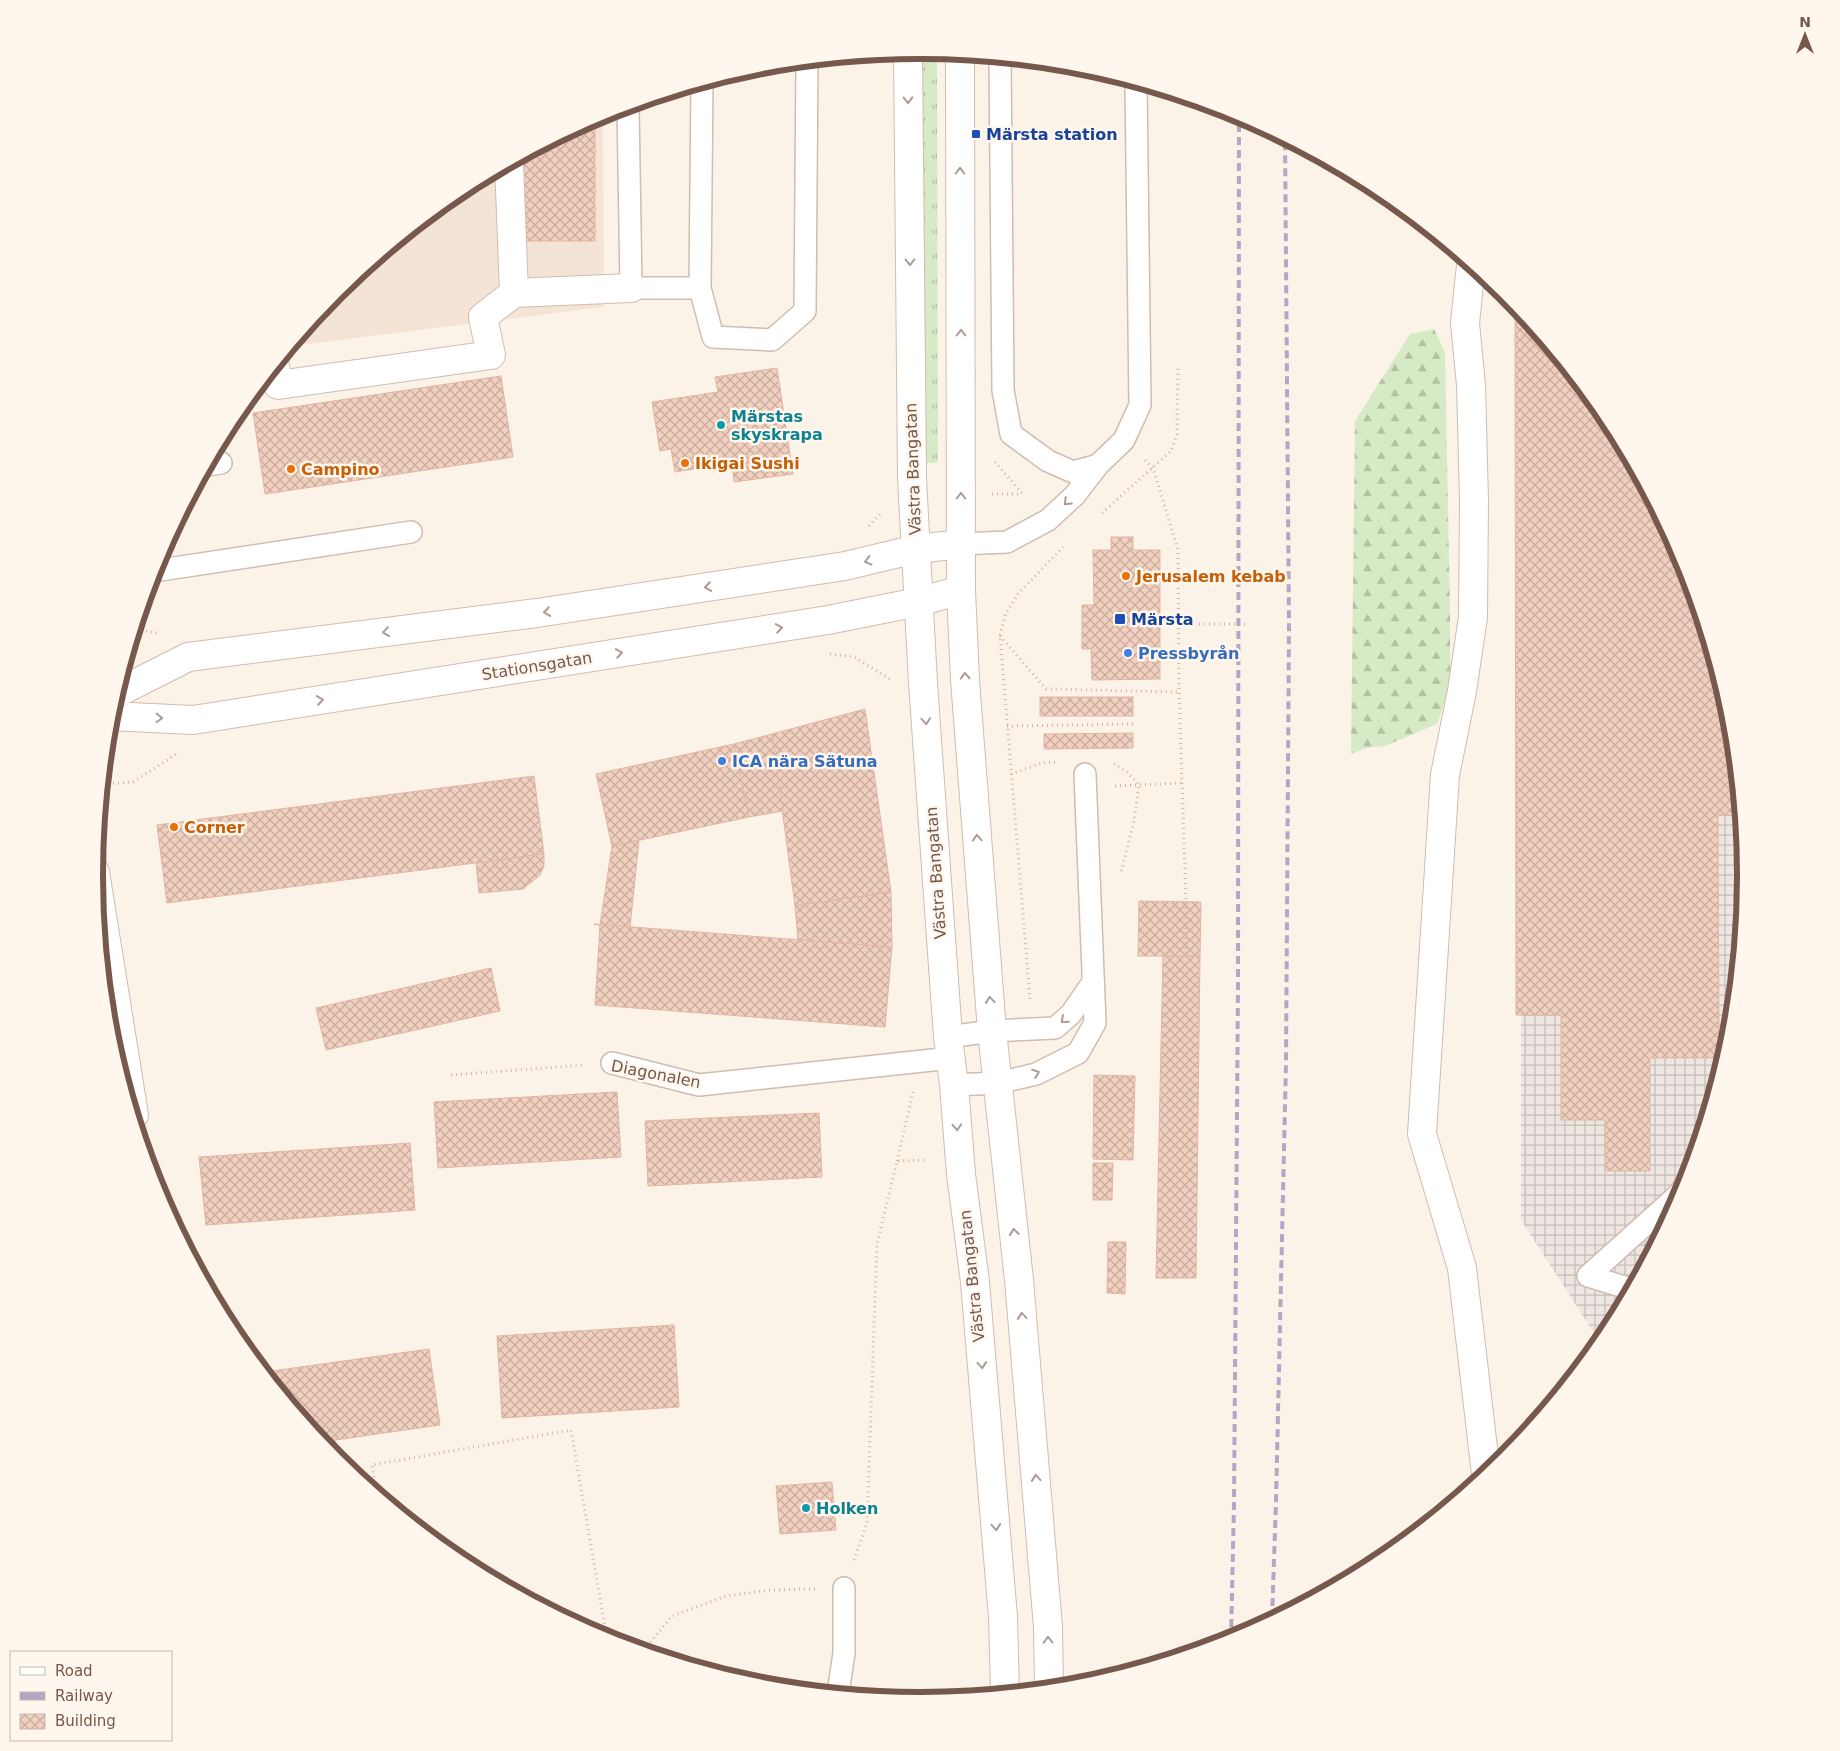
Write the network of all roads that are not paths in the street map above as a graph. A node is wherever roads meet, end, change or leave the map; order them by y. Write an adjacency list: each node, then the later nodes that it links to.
1 (908, 59): 17 (street, Västra Bangatan, one-way to 17)
2 (960, 60): 16 (street, one-way to 2)
3 (1000, 63): 14 (lane)
4 (807, 67): 11 (lane)
5 (1136, 88): 14 (lane)
6 (702, 89): 11 (lane)
7 (628, 113): 10 (lane)
8 (509, 170): 12 (street)
9 (1470, 272): 34 (street)
10 (631, 288): 11 (lane); 12 (street)
11 (700, 288)
12 (514, 293): 13 (street)
13 (276, 373)
14 (1098, 465): 16 (lane, one-way to 16)
15 (411, 532): 18 (lane)
16 (961, 544): 17 (street); 19 (street)
17 (916, 549): 20 (street, Västra Bangatan); 21 (street, one-way to 21)
18 (163, 569)
19 (960, 590): 20 (street, Stationsgatan); 26 (street, one-way to 19)
20 (918, 602): 22 (street, Stationsgatan, one-way to 20); 27 (street, Västra Bangatan, one-way to 27)
21 (125, 689)
22 (119, 716)
23 (1085, 781): 25 (lane)
24 (106, 943): 29 (street)
25 (1093, 982): 26 (lane, Diagonalen, one-way to 26); 30 (lane, one-way to 25)
26 (992, 1031): 27 (lane, Diagonalen); 30 (street)
27 (949, 1047): 28 (lane, Diagonalen); 31 (street, Västra Bangatan)
28 (612, 1063)
29 (126, 1064)
30 (998, 1083): 31 (lane); 36 (street, one-way to 30)
31 (954, 1085): 37 (street, Västra Bangatan, one-way to 37)
32 (1668, 1204): 33 (lane)
33 (1625, 1287)
34 (1485, 1465)
35 (844, 1588): 38 (lane)
36 (1049, 1682)
37 (1005, 1687)
38 (839, 1688)

